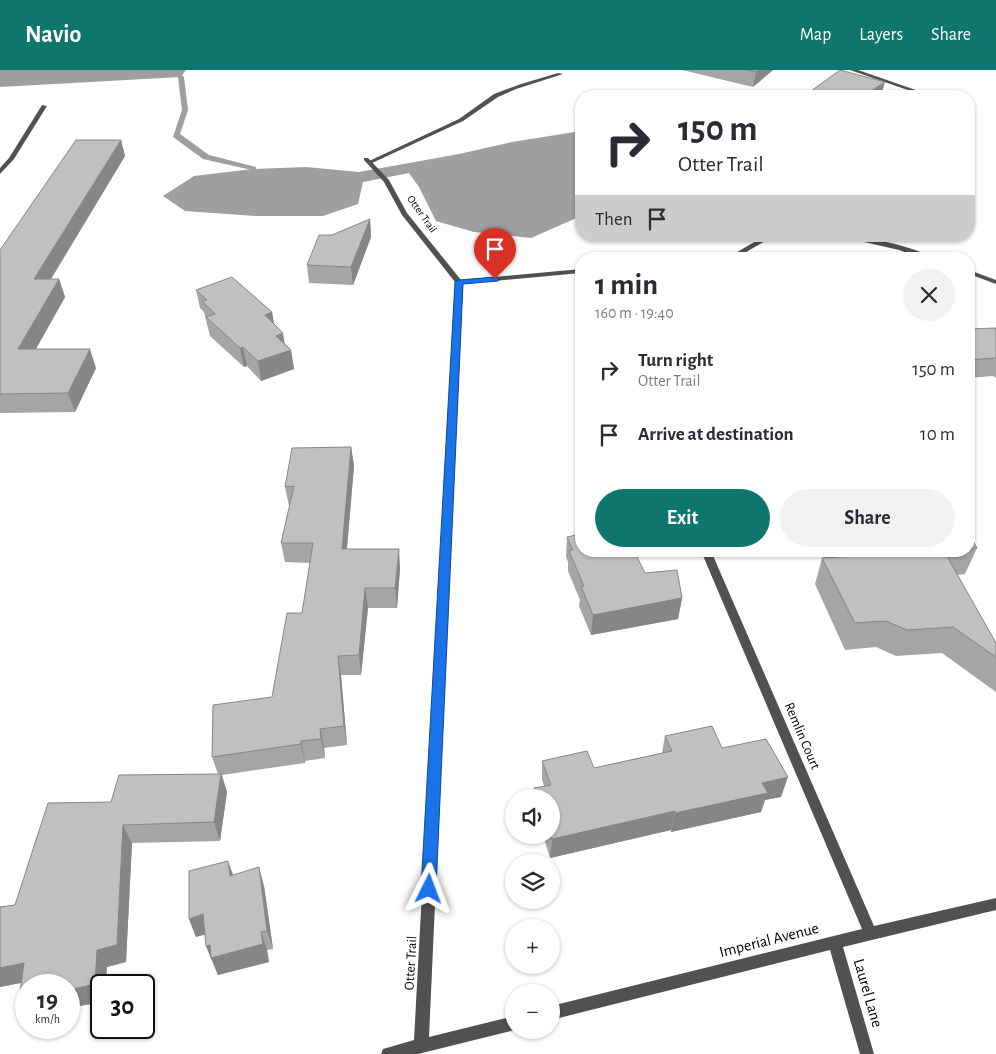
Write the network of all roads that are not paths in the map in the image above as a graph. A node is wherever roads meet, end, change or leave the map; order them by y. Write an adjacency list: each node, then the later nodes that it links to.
1 (853, 70): 3 (street)
2 (560, 74): 12 (street, Otter Trail)
3 (912, 90)
4 (44, 106): 5 (street)
5 (0, 172)
6 (759, 242): 8 (street)
7 (871, 242): 9 (street)
8 (741, 252)
9 (912, 252)
10 (575, 272): 12 (street)
11 (975, 274): 13 (street)
12 (459, 282): 20 (street, Otter Trail)
13 (996, 282)
14 (709, 557): 16 (street, Remlin Court)
15 (996, 904): 16 (street, Imperial Avenue)
16 (870, 933): 17 (street, Imperial Avenue)
17 (835, 942): 18 (street, Imperial Avenue); 22 (street, Laurel Lane)
18 (560, 1011)
19 (505, 1025): 20 (street)
20 (421, 1046): 21 (street)
21 (388, 1054)
22 (867, 1054)

